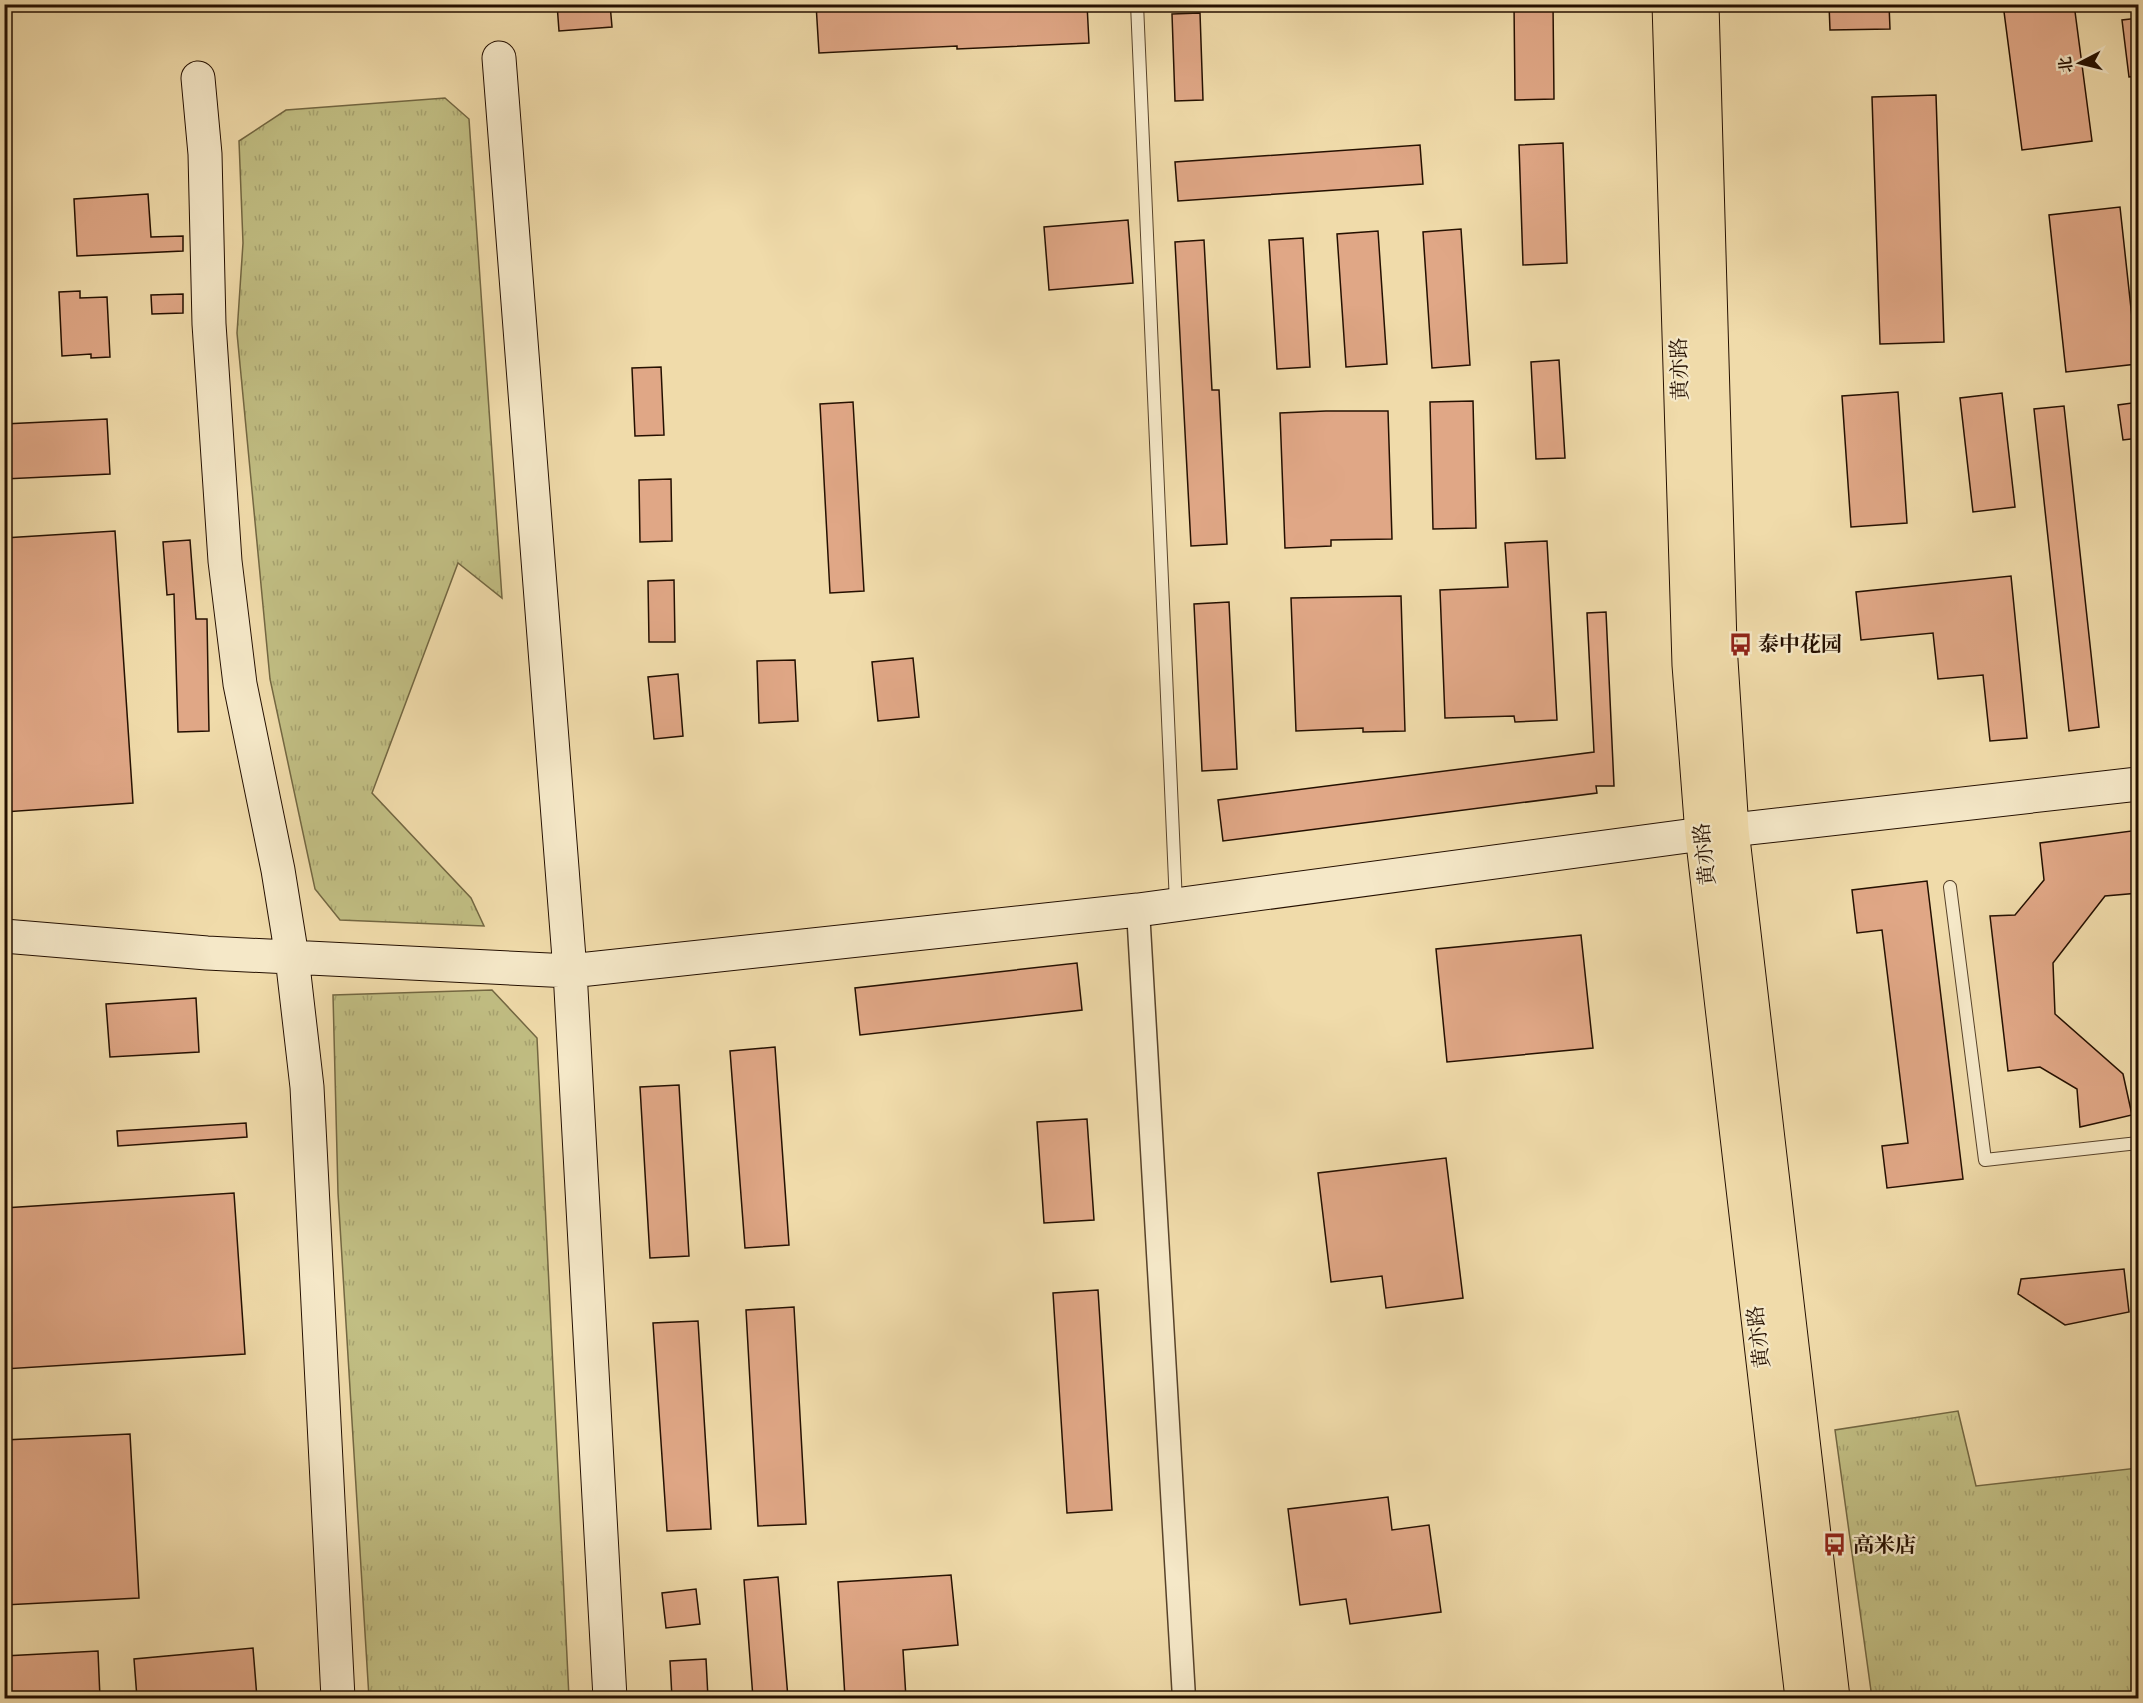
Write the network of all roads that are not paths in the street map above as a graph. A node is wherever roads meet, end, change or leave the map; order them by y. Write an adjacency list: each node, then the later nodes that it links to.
1 (1137, 4): 9 (lane)
2 (1669, 4): 7 (main road, 黄亦路)
3 (1702, 4): 7 (main road, 黄亦路)
4 (499, 58): 13 (street)
5 (198, 78): 12 (street)
6 (2139, 784): 7 (street)
7 (1717, 832): 9 (street); 18 (main road, 黄亦路); 19 (main road, 黄亦路)
8 (1950, 887): 14 (lane)
9 (1176, 905): 10 (street)
10 (1138, 910): 13 (street); 17 (street)
11 (4, 936): 12 (street)
12 (292, 957): 13 (street); 15 (street)
13 (570, 971): 16 (street)
14 (2139, 1143)
15 (338, 1698)
16 (610, 1698)
17 (1184, 1698)
18 (1802, 1698)
19 (1833, 1698)

